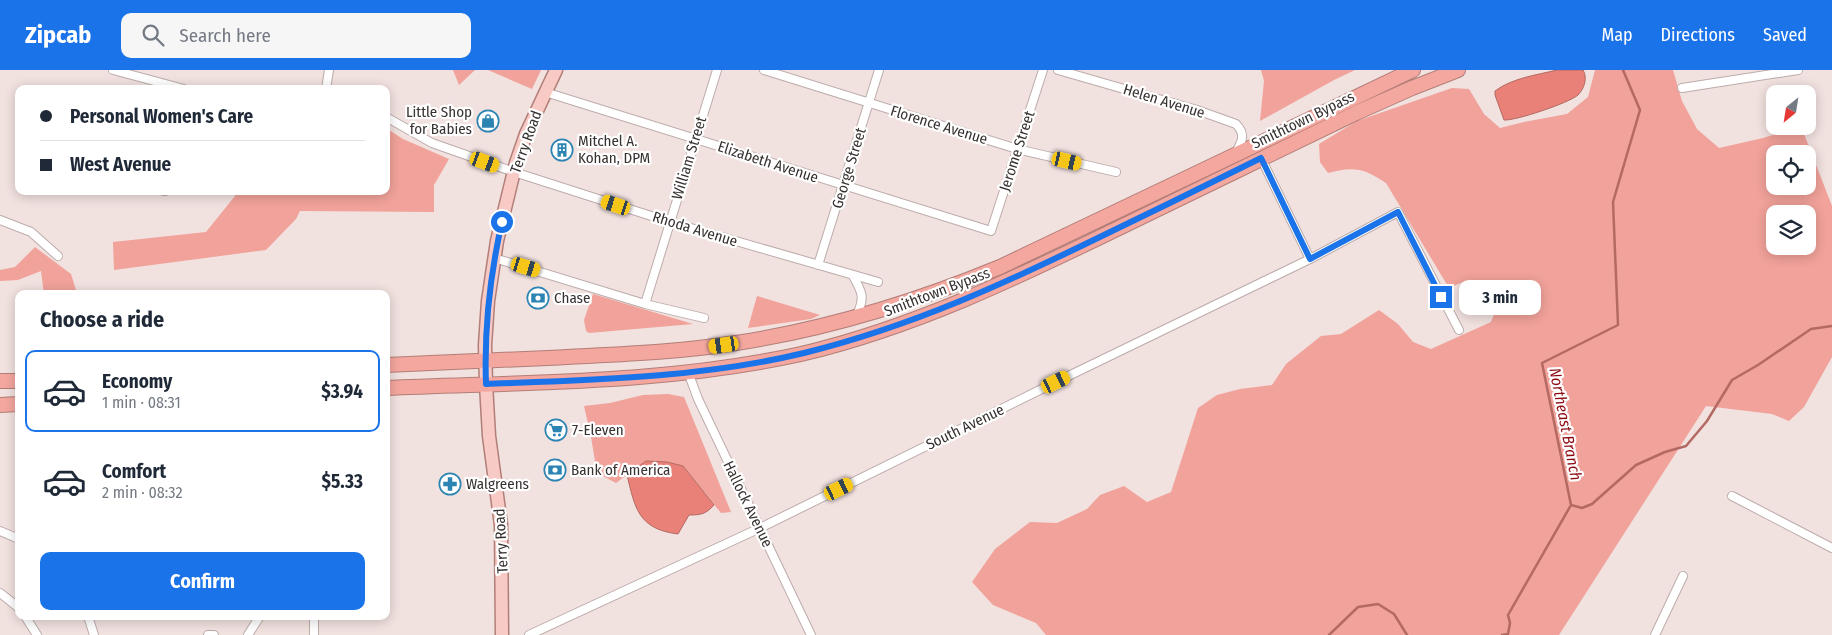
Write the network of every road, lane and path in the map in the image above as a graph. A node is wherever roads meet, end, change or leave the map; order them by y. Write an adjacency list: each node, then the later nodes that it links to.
1 (113, 70): 12 (street)
2 (329, 70): 14 (street)
3 (556, 70): 16 (main road, Terry Road)
4 (716, 70): 19 (street, William Street)
5 (764, 70): 17 (street, Florence Avenue)
6 (879, 70): 17 (street, George Street)
7 (1043, 70): 20 (street, Jerome Street)
8 (1058, 70): 21 (street, Helen Avenue)
9 (1413, 70): 21 (highway, Smithtown Bypass)
10 (1458, 70): 22 (highway, Smithtown Bypass)
11 (1798, 70): 15 (street)
12 (127, 72): 13 (street)
13 (171, 85)
14 (327, 85)
15 (1682, 88)
16 (546, 92): 19 (street, Elizabeth Avenue); 23 (main road, Terry Road)
17 (869, 103): 20 (street, Florence Avenue); 25 (street, George Street)
18 (390, 119): 23 (street, Rhoda Avenue)
19 (696, 138): 25 (street, Elizabeth Avenue); 27 (street, William Street)
20 (1017, 149): 24 (street, Florence Avenue); 28 (street, Jerome Street)
21 (1234, 155): 37 (highway, Smithtown Bypass)
22 (1261, 158): 31 (street); 41 (highway, Smithtown Bypass)
23 (514, 172): 27 (street, Rhoda Avenue); 30 (main road, Terry Road)
24 (1116, 172)
25 (843, 186): 28 (street, Elizabeth Avenue); 32 (street, George Street)
26 (0, 220): 29 (street)
27 (670, 222): 32 (street, Rhoda Avenue); 35 (street, William Street)
28 (991, 231)
29 (58, 256)
30 (494, 258): 35 (street); 39 (main road, Terry Road)
31 (1310, 259): 38 (street, South Avenue); 49 (street, South Avenue)
32 (818, 265): 33 (street, Rhoda Avenue)
33 (853, 276): 34 (street, Rhoda Avenue); 37 (street)
34 (878, 282)
35 (645, 304): 36 (street)
36 (704, 318)
37 (855, 318): 39 (highway, Smithtown Bypass)
38 (1458, 330)
39 (485, 361): 40 (highway, Smithtown Bypass); 44 (main road, Terry Road)
40 (390, 365)
41 (688, 372): 44 (highway, Smithtown Bypass); 49 (street, Hallock Avenue)
42 (0, 381): 43 (highway)
43 (15, 381)
44 (486, 384): 45 (highway, Smithtown Bypass); 66 (main road, Terry Road)
45 (390, 388)
46 (15, 404): 47 (highway)
47 (0, 405)
48 (1732, 496): 52 (street)
49 (760, 528): 67 (street, South Avenue); 68 (street, Hallock Avenue)
50 (0, 531): 51 (street)
51 (15, 537)
52 (1832, 548)
53 (1683, 576): 69 (street)
54 (0, 592): 55 (street)
55 (15, 605)
56 (28, 620): 60 (street)
57 (89, 620): 61 (street)
58 (257, 620): 64 (street)
59 (314, 620): 65 (street)
60 (37, 635)
61 (94, 635)
62 (208, 635): 63 (street)
63 (214, 635)
64 (248, 635)
65 (314, 635)
66 (502, 635)
67 (529, 635)
68 (811, 635)
69 (1654, 635)

